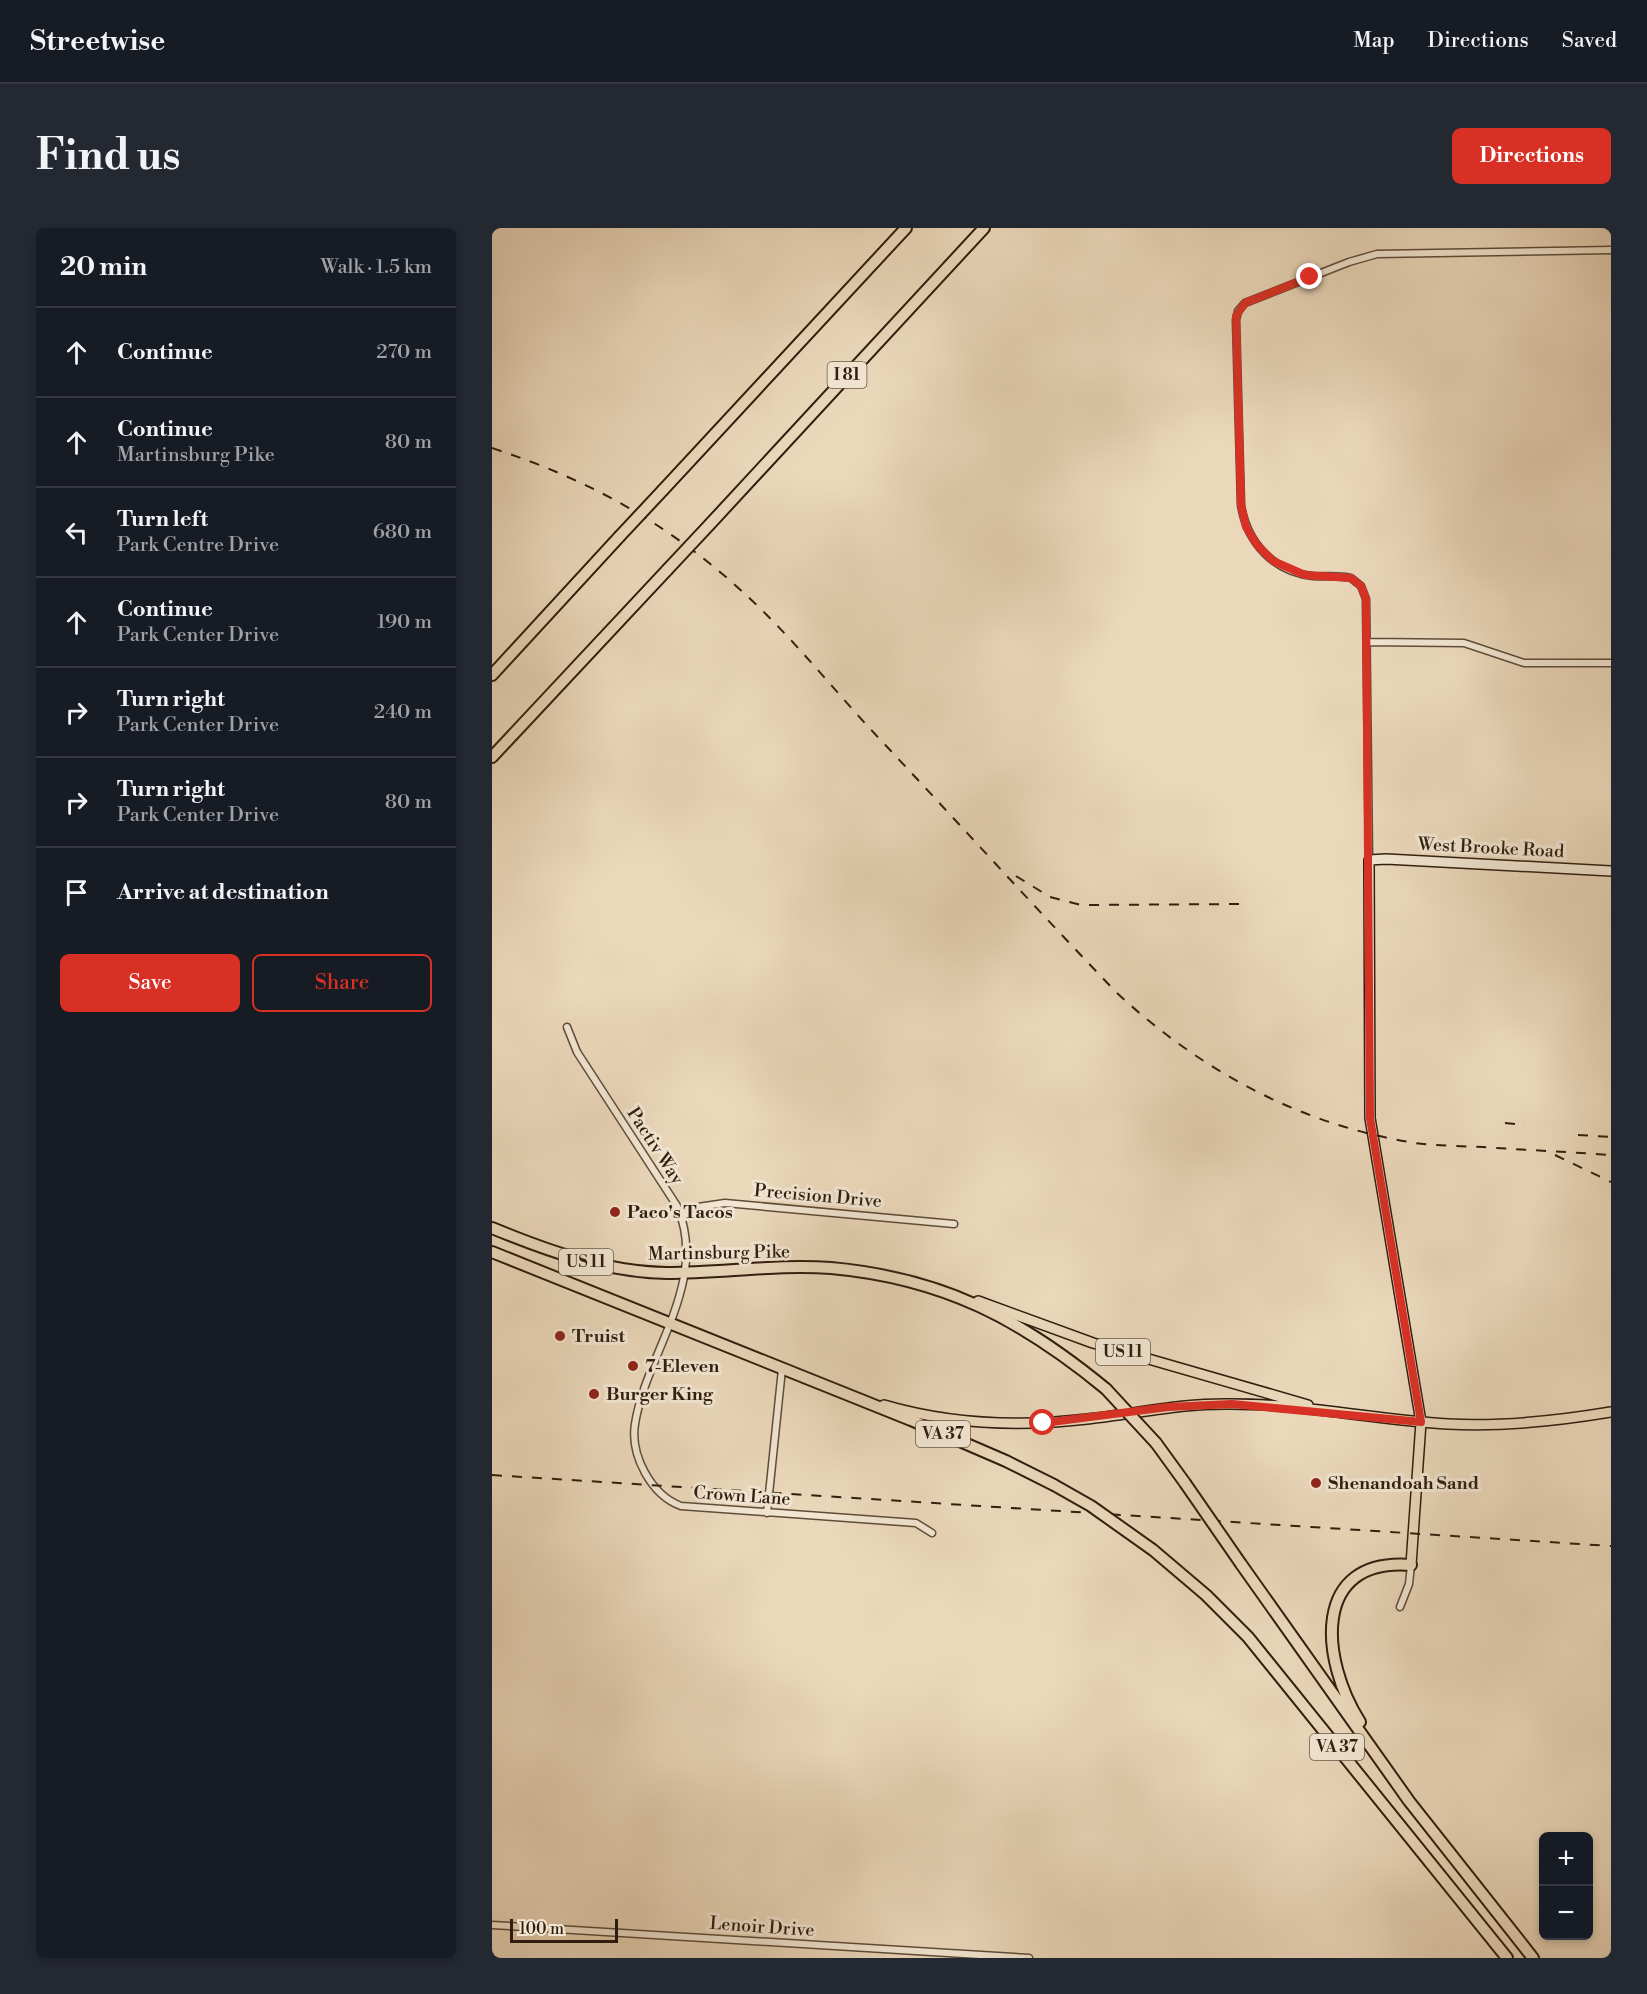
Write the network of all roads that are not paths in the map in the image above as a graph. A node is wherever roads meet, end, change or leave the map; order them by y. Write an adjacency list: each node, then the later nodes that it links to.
1 (906, 228): 6 (highway, bridge)
2 (984, 228): 7 (highway, I 81, bridge)
3 (1611, 250): 4 (street)
4 (1368, 642): 5 (street); 8 (street)
5 (1611, 663)
6 (492, 675)
7 (492, 758)
8 (1369, 860): 9 (street, West Brooke Road); 22 (street)
9 (1611, 871)
10 (567, 1027): 11 (street, Pactiv Way)
11 (681, 1215): 12 (street, Precision Drive); 15 (street, Pactiv Way)
12 (954, 1224)
13 (492, 1228): 15 (highway, Martinsburg Pike / US 11)
14 (492, 1252): 17 (highway, US 11)
15 (684, 1273): 16 (highway, Martinsburg Pike / US 11); 17 (street, Pactiv Way)
16 (916, 1282): 20 (main road, US 11); 28 (highway, VA 37, bridge)
17 (671, 1325): 18 (highway, US 11); 23 (street, Crown Lane)
18 (782, 1369): 19 (highway, US 11); 23 (street)
19 (830, 1388): 20 (main road, US 11); 30 (highway, VA 37, bridge)
20 (1334, 1412): 22 (main road, US 11)
21 (1611, 1412): 22 (main road, US 11)
22 (1421, 1422): 25 (main road)
23 (767, 1513): 24 (street, Crown Lane)
24 (932, 1533)
25 (1411, 1565): 26 (street); 28 (highway)
26 (1400, 1607)
27 (492, 1925): 29 (street, Lenoir Drive)
28 (1508, 1926): 31 (highway, VA 37)
29 (1029, 1958)
30 (1507, 1958)
31 (1533, 1958)

